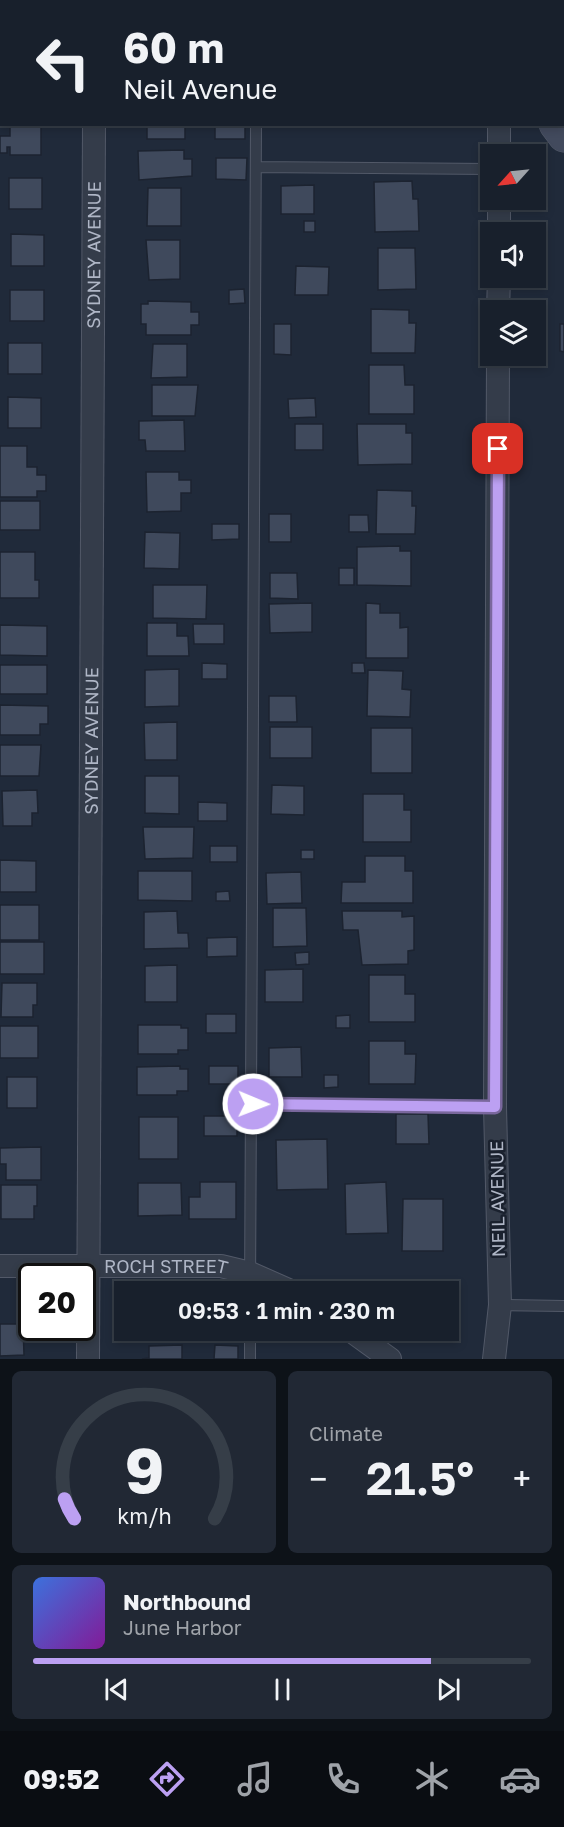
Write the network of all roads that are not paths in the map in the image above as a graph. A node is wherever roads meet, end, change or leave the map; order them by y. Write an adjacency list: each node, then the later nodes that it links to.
1 (94, 126): 10 (street, SYDNEY AVENUE)
2 (256, 126): 5 (lane)
3 (499, 126): 4 (street)
4 (499, 144)
5 (256, 167): 6 (lane); 8 (lane)
6 (480, 169)
7 (498, 366): 9 (street, NEIL AVENUE)
8 (253, 1104): 9 (lane); 15 (lane)
9 (495, 1107): 16 (street, NEIL AVENUE)
10 (88, 1263)
11 (0, 1266): 12 (street, ROCH STREET)
12 (18, 1266)
13 (96, 1266): 14 (street, ROCH STREET)
14 (248, 1281)
15 (250, 1281)
16 (500, 1305): 17 (lane); 24 (street, NEIL AVENUE)
17 (564, 1306)
18 (88, 1341): 21 (street, SYDNEY AVENUE)
19 (250, 1341): 22 (lane)
20 (365, 1341): 23 (street)
21 (88, 1359)
22 (250, 1359)
23 (390, 1359)
24 (494, 1359)

